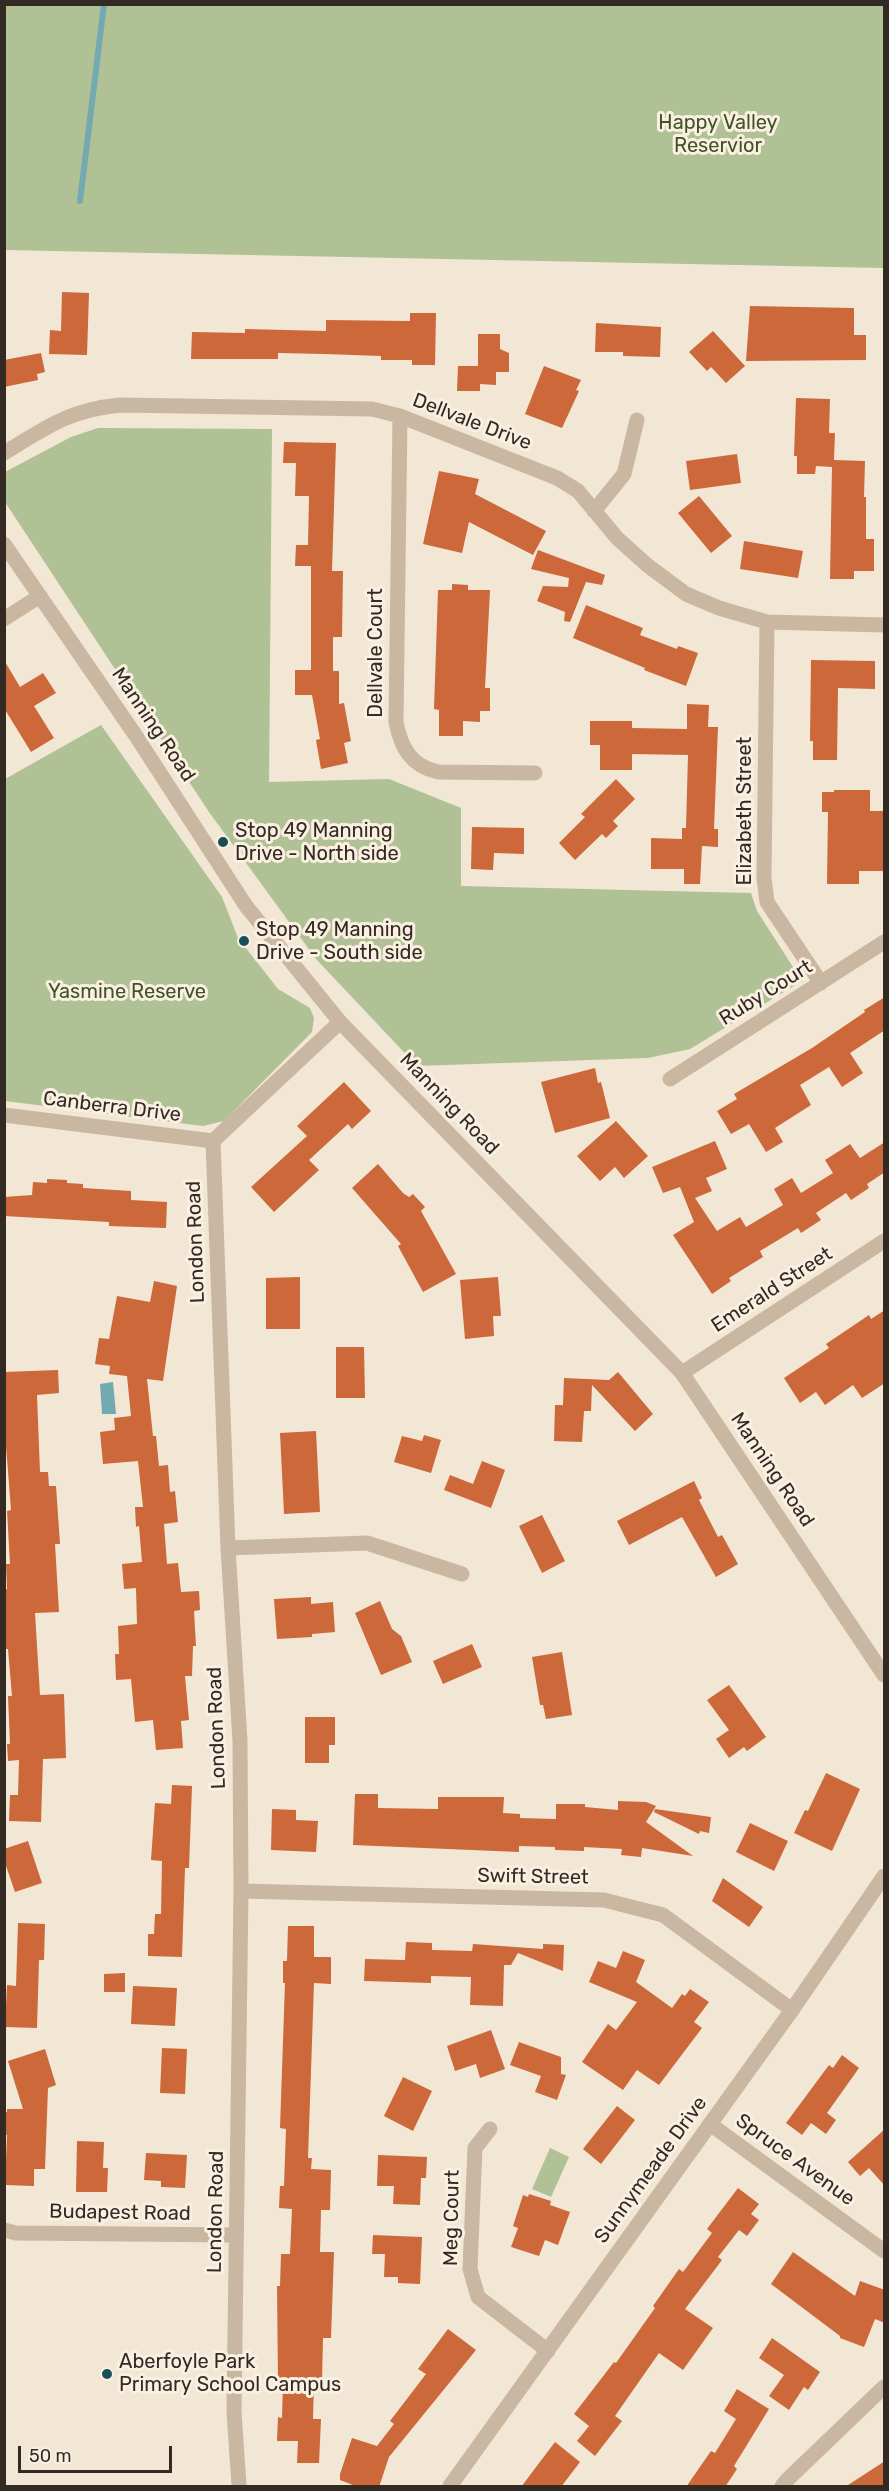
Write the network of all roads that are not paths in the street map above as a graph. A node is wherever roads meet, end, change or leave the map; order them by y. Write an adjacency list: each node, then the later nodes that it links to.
1 (400, 416): 3 (street, Dellvale Drive); 4 (street, Dellvale Drive); 10 (street, Dellvale Court)
2 (637, 420): 4 (street)
3 (4, 453)
4 (594, 511): 8 (street, Dellvale Drive)
5 (4, 544): 6 (street, Manning Road)
6 (40, 596): 7 (street); 13 (street, Manning Road)
7 (4, 619)
8 (767, 622): 9 (street, Dellvale Drive); 12 (street, Elizabeth Street)
9 (885, 625)
10 (535, 773)
11 (885, 942): 12 (street, Ruby Court)
12 (821, 983): 14 (street, Ruby Court)
13 (340, 1022): 16 (street); 18 (street, Manning Road)
14 (670, 1079)
15 (4, 1114): 16 (street, Canberra Drive)
16 (213, 1141): 19 (street, London Road)
17 (885, 1241): 18 (street, Emerald Street)
18 (682, 1373): 21 (street, Manning Road)
19 (228, 1548): 20 (street); 23 (street, London Road)
20 (462, 1574)
21 (885, 1675)
22 (885, 1876): 24 (street, Sunnymeade Drive)
23 (241, 1891): 24 (street, Swift Street); 28 (street, London Road)
24 (792, 2010): 25 (street, Sunnymeade Drive)
25 (710, 2124): 29 (street, Spruce Avenue); 30 (street, Sunnymeade Drive)
26 (490, 2129): 30 (street, Meg Court)
27 (4, 2229): 28 (street, Budapest Road)
28 (236, 2235): 32 (street, London Road)
29 (885, 2251)
30 (548, 2351): 33 (street, Sunnymeade Drive)
31 (885, 2387): 34 (street)
32 (239, 2487)
33 (450, 2487)
34 (782, 2487)

